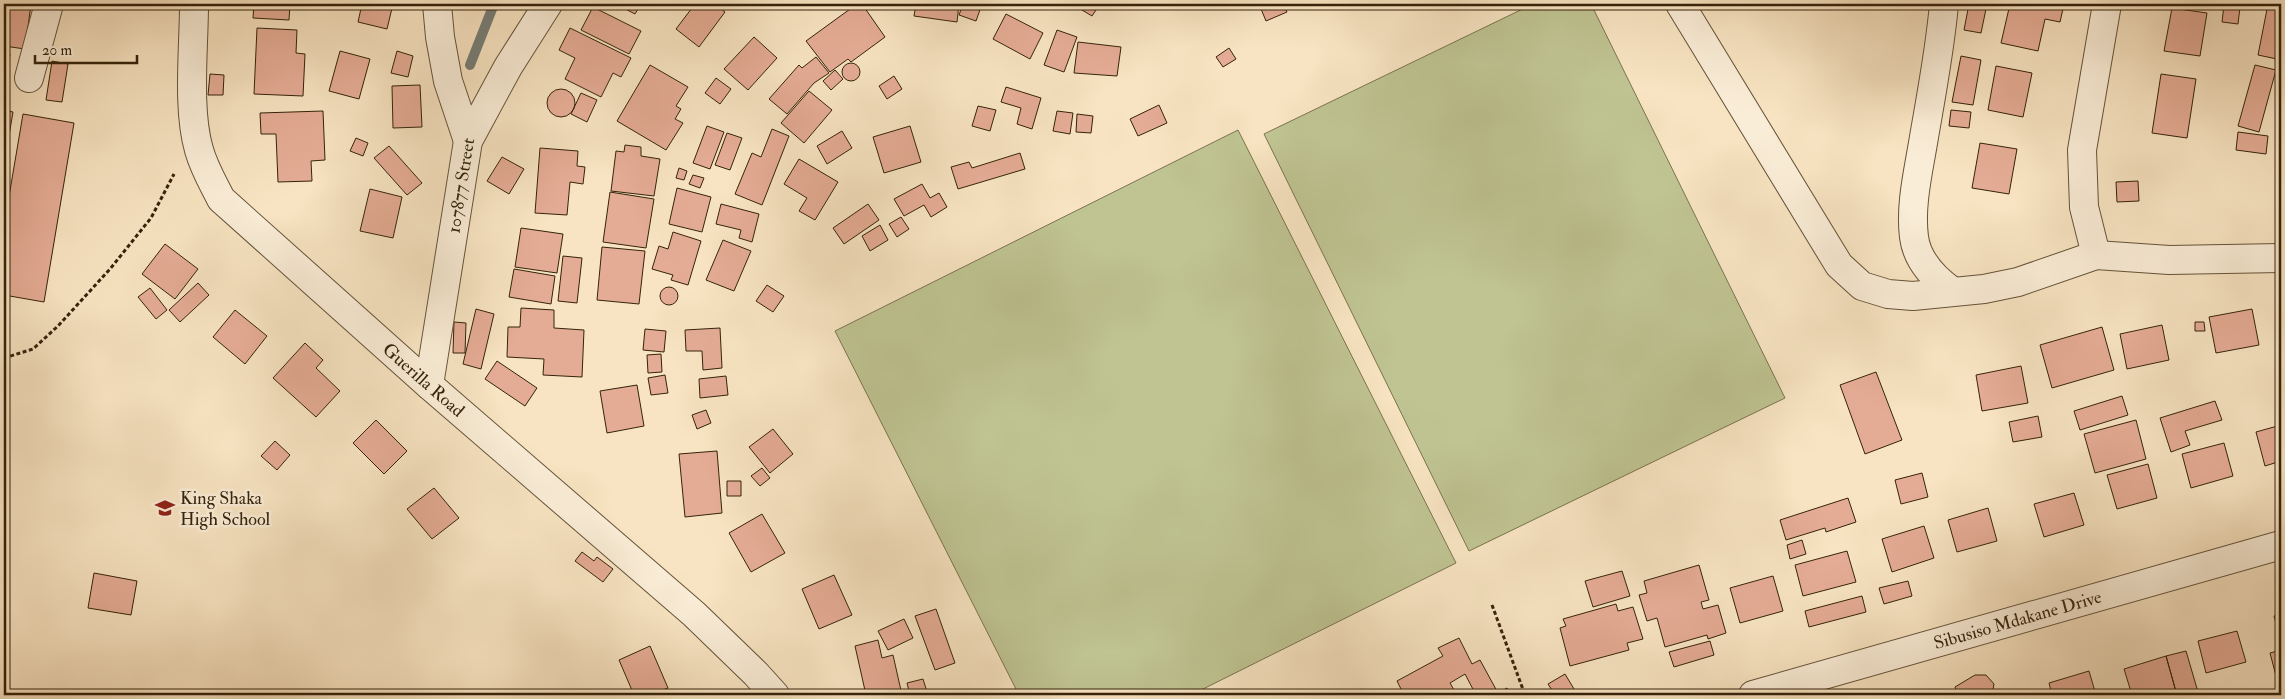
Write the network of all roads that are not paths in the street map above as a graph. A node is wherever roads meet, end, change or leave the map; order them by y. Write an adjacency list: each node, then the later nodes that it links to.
1 (49, 4): 8 (street)
2 (194, 4): 13 (street, Guerilla Road)
3 (438, 4): 9 (street)
4 (548, 4): 9 (street, 107877 Street)
5 (1680, 4): 12 (street)
6 (1944, 4): 12 (street)
7 (2107, 4): 10 (street)
8 (29, 78)
9 (468, 141): 13 (street, 107877 Street)
10 (2096, 256): 11 (street); 12 (street)
11 (2281, 258)
12 (1952, 291)
13 (429, 385): 15 (street, Guerilla Road)
14 (2281, 545): 16 (street, Sibusiso Mdakane Drive)
15 (775, 695)
16 (1753, 695)

